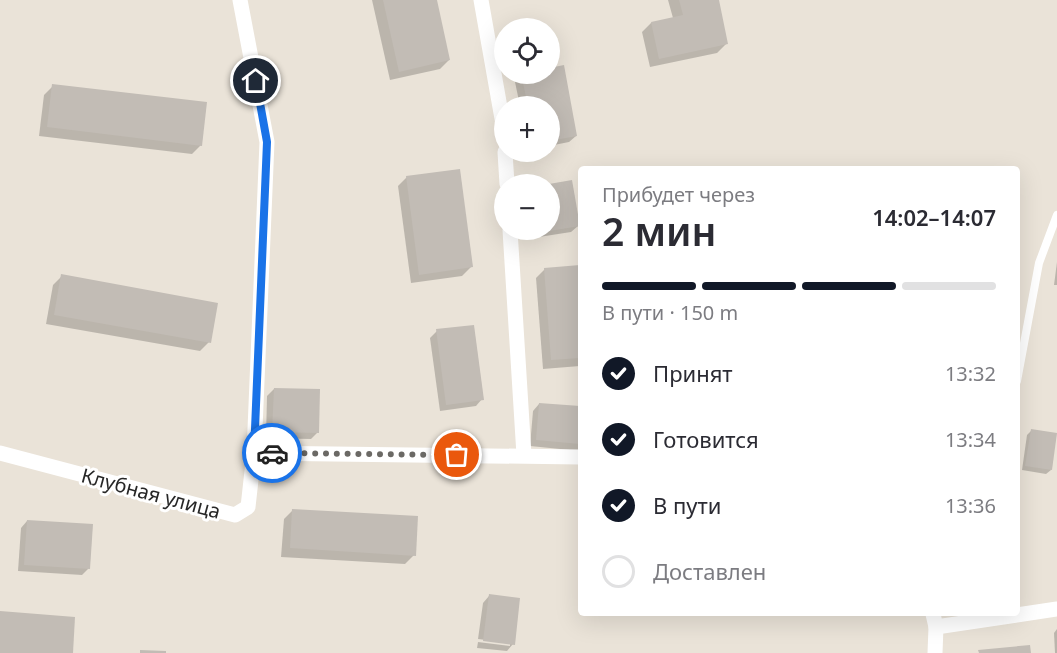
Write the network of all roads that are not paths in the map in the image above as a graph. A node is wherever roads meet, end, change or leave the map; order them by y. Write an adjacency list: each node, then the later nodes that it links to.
1 (240, 0): 8 (street, Клубная улица)
2 (481, 0): 3 (street)
3 (498, 96)
4 (1057, 215): 6 (lane)
5 (511, 240): 9 (street)
6 (1020, 365)
7 (0, 453): 8 (street, Клубная улица)
8 (254, 453): 9 (street)
9 (524, 455): 10 (street)
10 (578, 457)
11 (1057, 609): 12 (street)
12 (1020, 612)
13 (979, 616): 14 (street)
14 (935, 620): 15 (street)
15 (935, 653)

